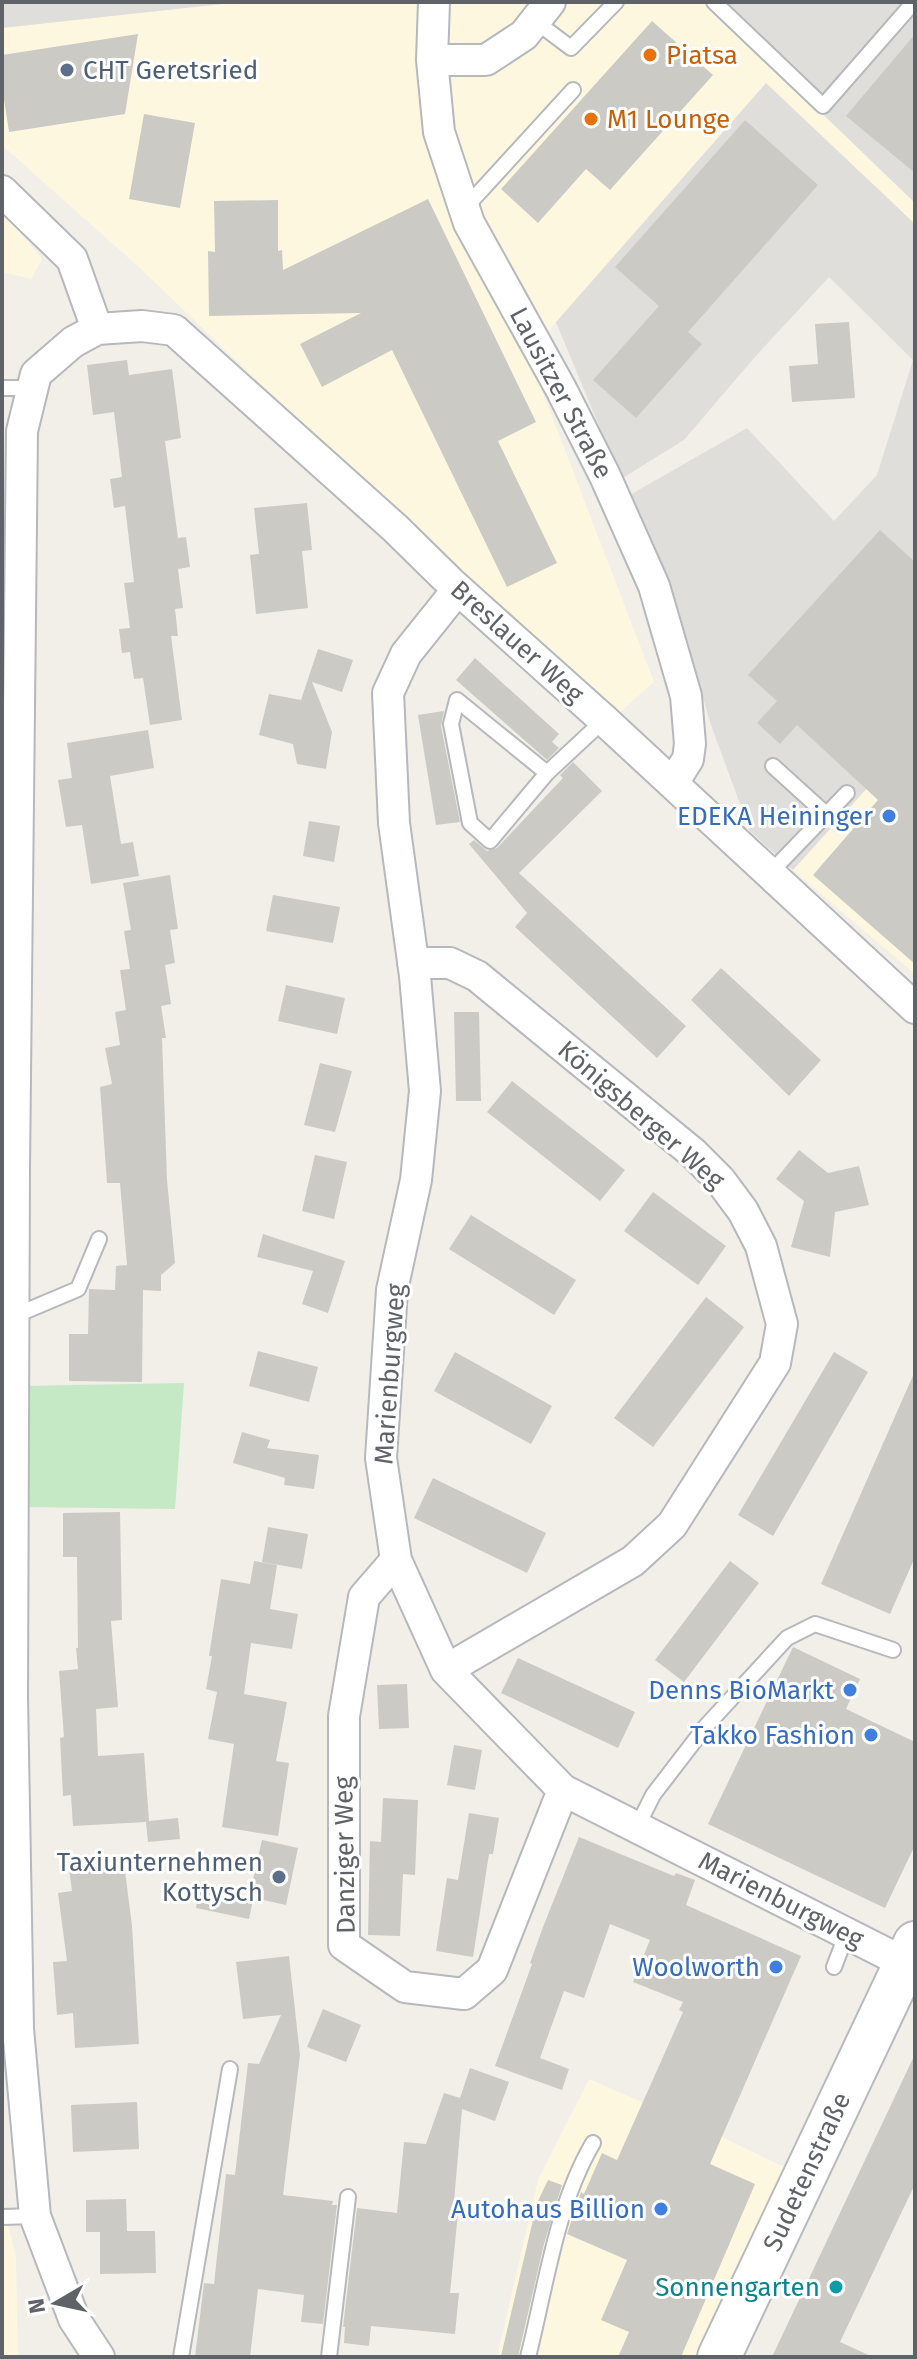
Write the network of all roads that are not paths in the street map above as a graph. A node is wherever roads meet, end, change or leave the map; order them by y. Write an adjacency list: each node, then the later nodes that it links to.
1 (434, 2): 6 (street, Lausitzer Straße)
2 (616, 2): 5 (lane)
3 (714, 2): 4 (lane)
4 (914, 2)
5 (543, 12): 6 (street)
6 (432, 60): 9 (street, Lausitzer Straße)
7 (573, 90): 9 (lane)
8 (2, 191): 10 (street)
9 (464, 208): 17 (street, Lausitzer Straße)
10 (97, 329): 12 (street, Breslauer Weg); 13 (street, Breslauer Weg)
11 (2, 388): 12 (lane)
12 (33, 388): 21 (street, Breslauer Weg)
13 (458, 589): 14 (street, Breslauer Weg); 22 (street, Marienburgweg)
14 (604, 720): 16 (lane); 17 (street, Breslauer Weg)
15 (773, 766): 19 (lane)
16 (547, 773): 16 (lane)
17 (673, 783): 20 (street, Breslauer Weg)
18 (847, 793): 19 (lane)
19 (827, 815): 20 (lane)
20 (770, 873): 23 (street, Breslauer Weg)
21 (9, 908): 24 (street, Breslauer Weg)
22 (413, 963): 27 (street, Marienburgweg); 29 (street, Königsberger Weg)
23 (915, 1008)
24 (8, 1168): 26 (street, Breslauer Weg)
25 (99, 1239): 26 (lane)
26 (14, 1316): 30 (street, Breslauer Weg)
27 (396, 1560): 29 (street, Marienburgweg); 31 (street, Danziger Weg)
28 (893, 1650): 32 (lane)
29 (446, 1670): 31 (street, Marienburgweg)
30 (7, 1697): 34 (street, Breslauer Weg)
31 (563, 1790): 32 (street, Marienburgweg)
32 (637, 1827): 33 (street, Marienburgweg)
33 (847, 1933): 35 (lane); 36 (street, Marienburgweg)
34 (9, 1958): 40 (street, Breslauer Weg)
35 (834, 1967)
36 (905, 1972): 46 (street, Sudetenstraße)
37 (230, 2069): 43 (lane)
38 (593, 2143): 45 (lane)
39 (348, 2197): 44 (lane)
40 (35, 2216): 41 (lane); 42 (street, Breslauer Weg)
41 (2, 2217)
42 (99, 2357)
43 (181, 2357)
44 (329, 2357)
45 (528, 2357)
46 (719, 2357)

